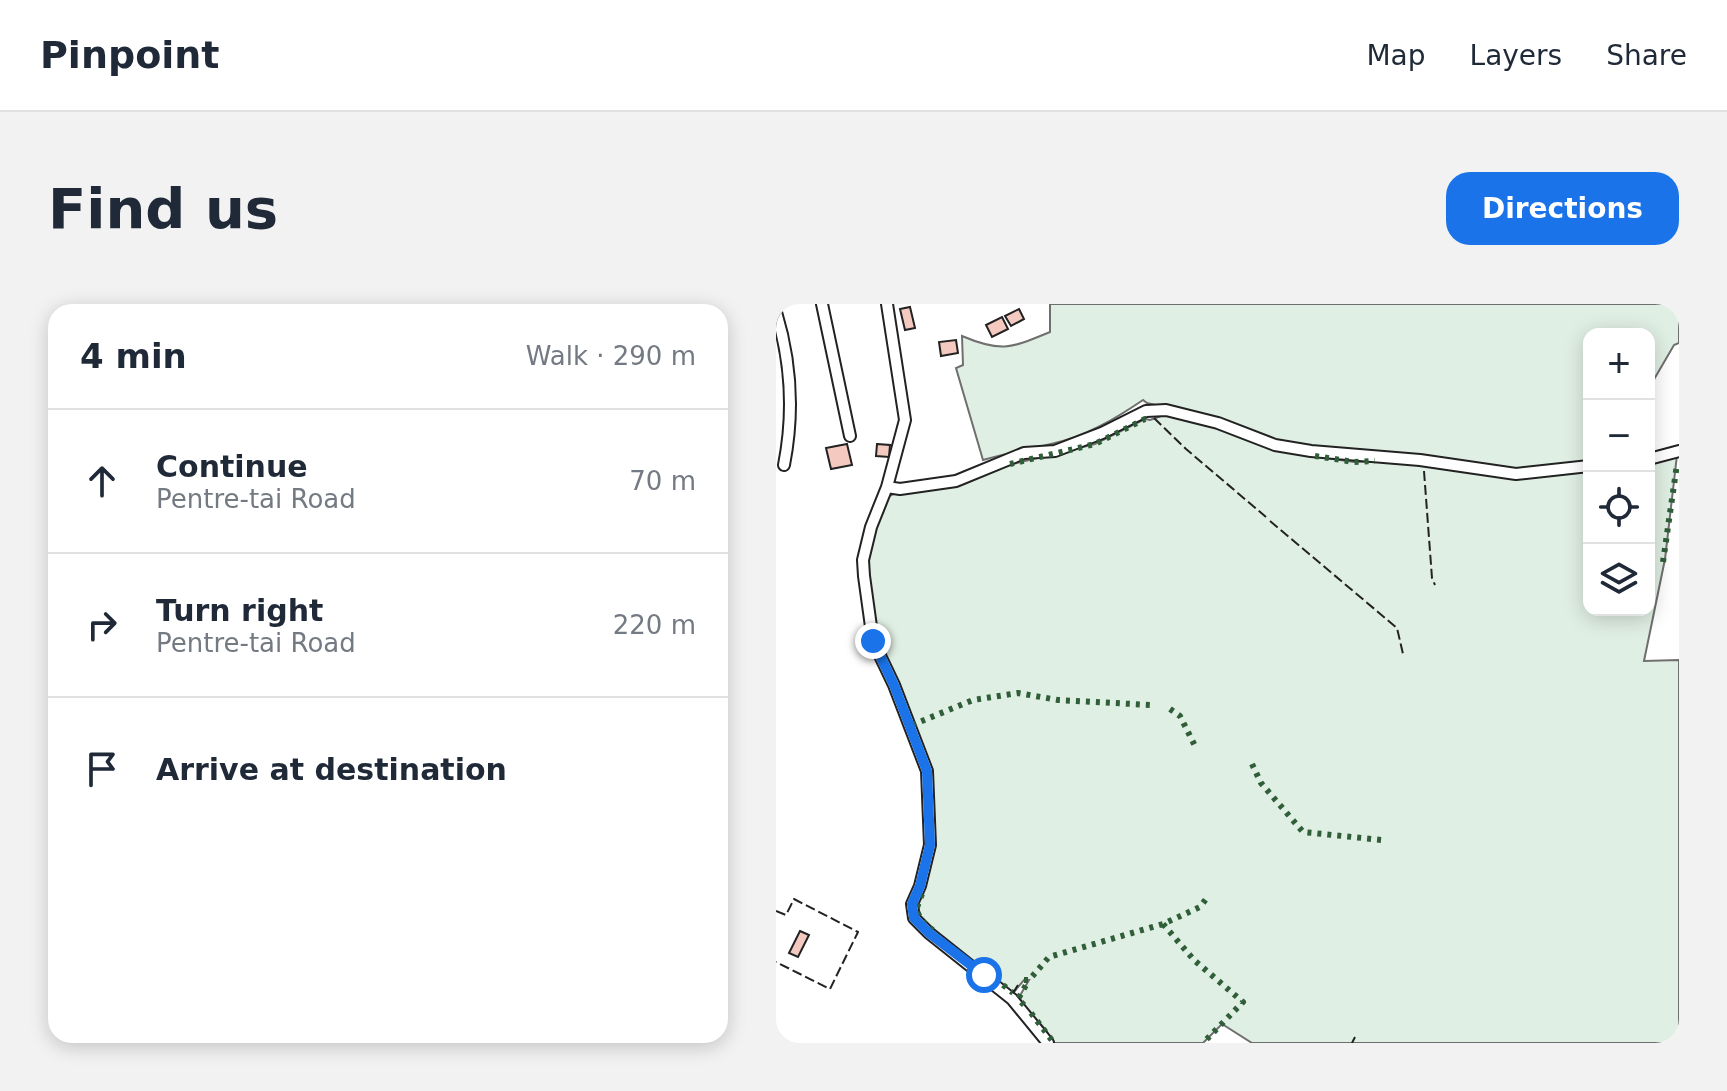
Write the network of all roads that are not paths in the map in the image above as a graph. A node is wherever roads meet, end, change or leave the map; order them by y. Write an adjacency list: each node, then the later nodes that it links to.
1 (822, 304): 4 (street)
2 (887, 304): 9 (street)
3 (776, 312): 7 (street)
4 (850, 436)
5 (1679, 451): 6 (street)
6 (1655, 457)
7 (784, 465)
8 (1583, 467): 9 (street)
9 (887, 487): 10 (street)
10 (1048, 1043)

